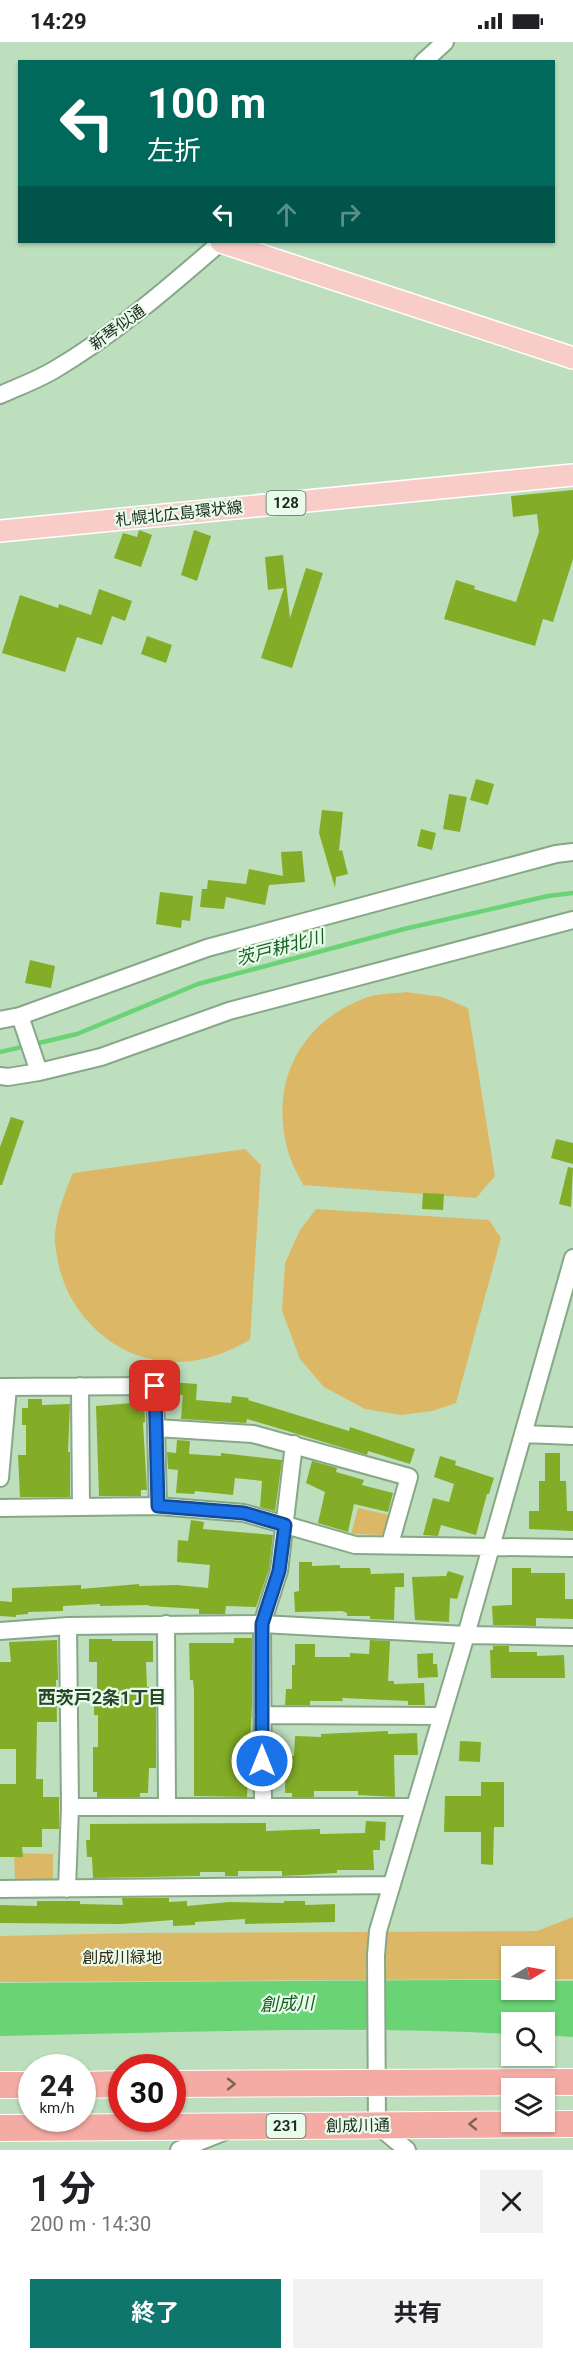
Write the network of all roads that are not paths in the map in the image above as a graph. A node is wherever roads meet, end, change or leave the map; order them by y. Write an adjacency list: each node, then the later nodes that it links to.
1 (445, 42): 2 (street)
2 (425, 60)
3 (220, 243): 6 (street, 新琴似通)
4 (224, 243): 5 (main road)
5 (573, 358)
6 (0, 395)
7 (573, 475): 8 (main road, 札幌北広島環状線 / 128)
8 (0, 531)
9 (573, 852): 11 (street)
10 (573, 920): 13 (street)
11 (20, 1016): 12 (street); 13 (street)
12 (0, 1020)
13 (39, 1072): 14 (street)
14 (0, 1076)
15 (573, 1258): 19 (street)
16 (80, 1386): 17 (street); 18 (street); 24 (street)
17 (4, 1387): 22 (street)
18 (156, 1428): 21 (street); 23 (street)
19 (523, 1434): 20 (street); 28 (street)
20 (573, 1436)
21 (294, 1444): 26 (street); 27 (street)
22 (0, 1478)
23 (158, 1506): 24 (street); 26 (street)
24 (81, 1507): 25 (street)
25 (0, 1508)
26 (285, 1525): 27 (street); 31 (street)
27 (390, 1544): 28 (street)
28 (490, 1546): 29 (street); 34 (street)
29 (573, 1548)
30 (166, 1624): 31 (street); 32 (street); 39 (street)
31 (262, 1624): 34 (street); 36 (street)
32 (68, 1626): 33 (street); 38 (street)
33 (0, 1631)
34 (466, 1635): 35 (street); 37 (street)
35 (573, 1636)
36 (262, 1715): 37 (street); 40 (street)
37 (441, 1716): 41 (street)
38 (70, 1807): 39 (street); 43 (street)
39 (167, 1807): 40 (street)
40 (263, 1807): 41 (street)
41 (414, 1807): 42 (street)
42 (391, 1885): 43 (street); 46 (street)
43 (68, 1888): 44 (street)
44 (0, 1889)
45 (573, 2082): 46 (highway)
46 (377, 2083): 47 (highway, one-way to 46); 51 (street)
47 (186, 2084)
48 (0, 2085): 49 (highway)
49 (18, 2085)
50 (573, 2124): 51 (highway, 創成川通 / 231, one-way to 51)
51 (377, 2125): 52 (highway, 創成川通 / 231); 55 (street)
52 (238, 2127): 53 (highway, 創成川通 / 231); 54 (street)
53 (0, 2128)
54 (179, 2150)
55 (407, 2150)

